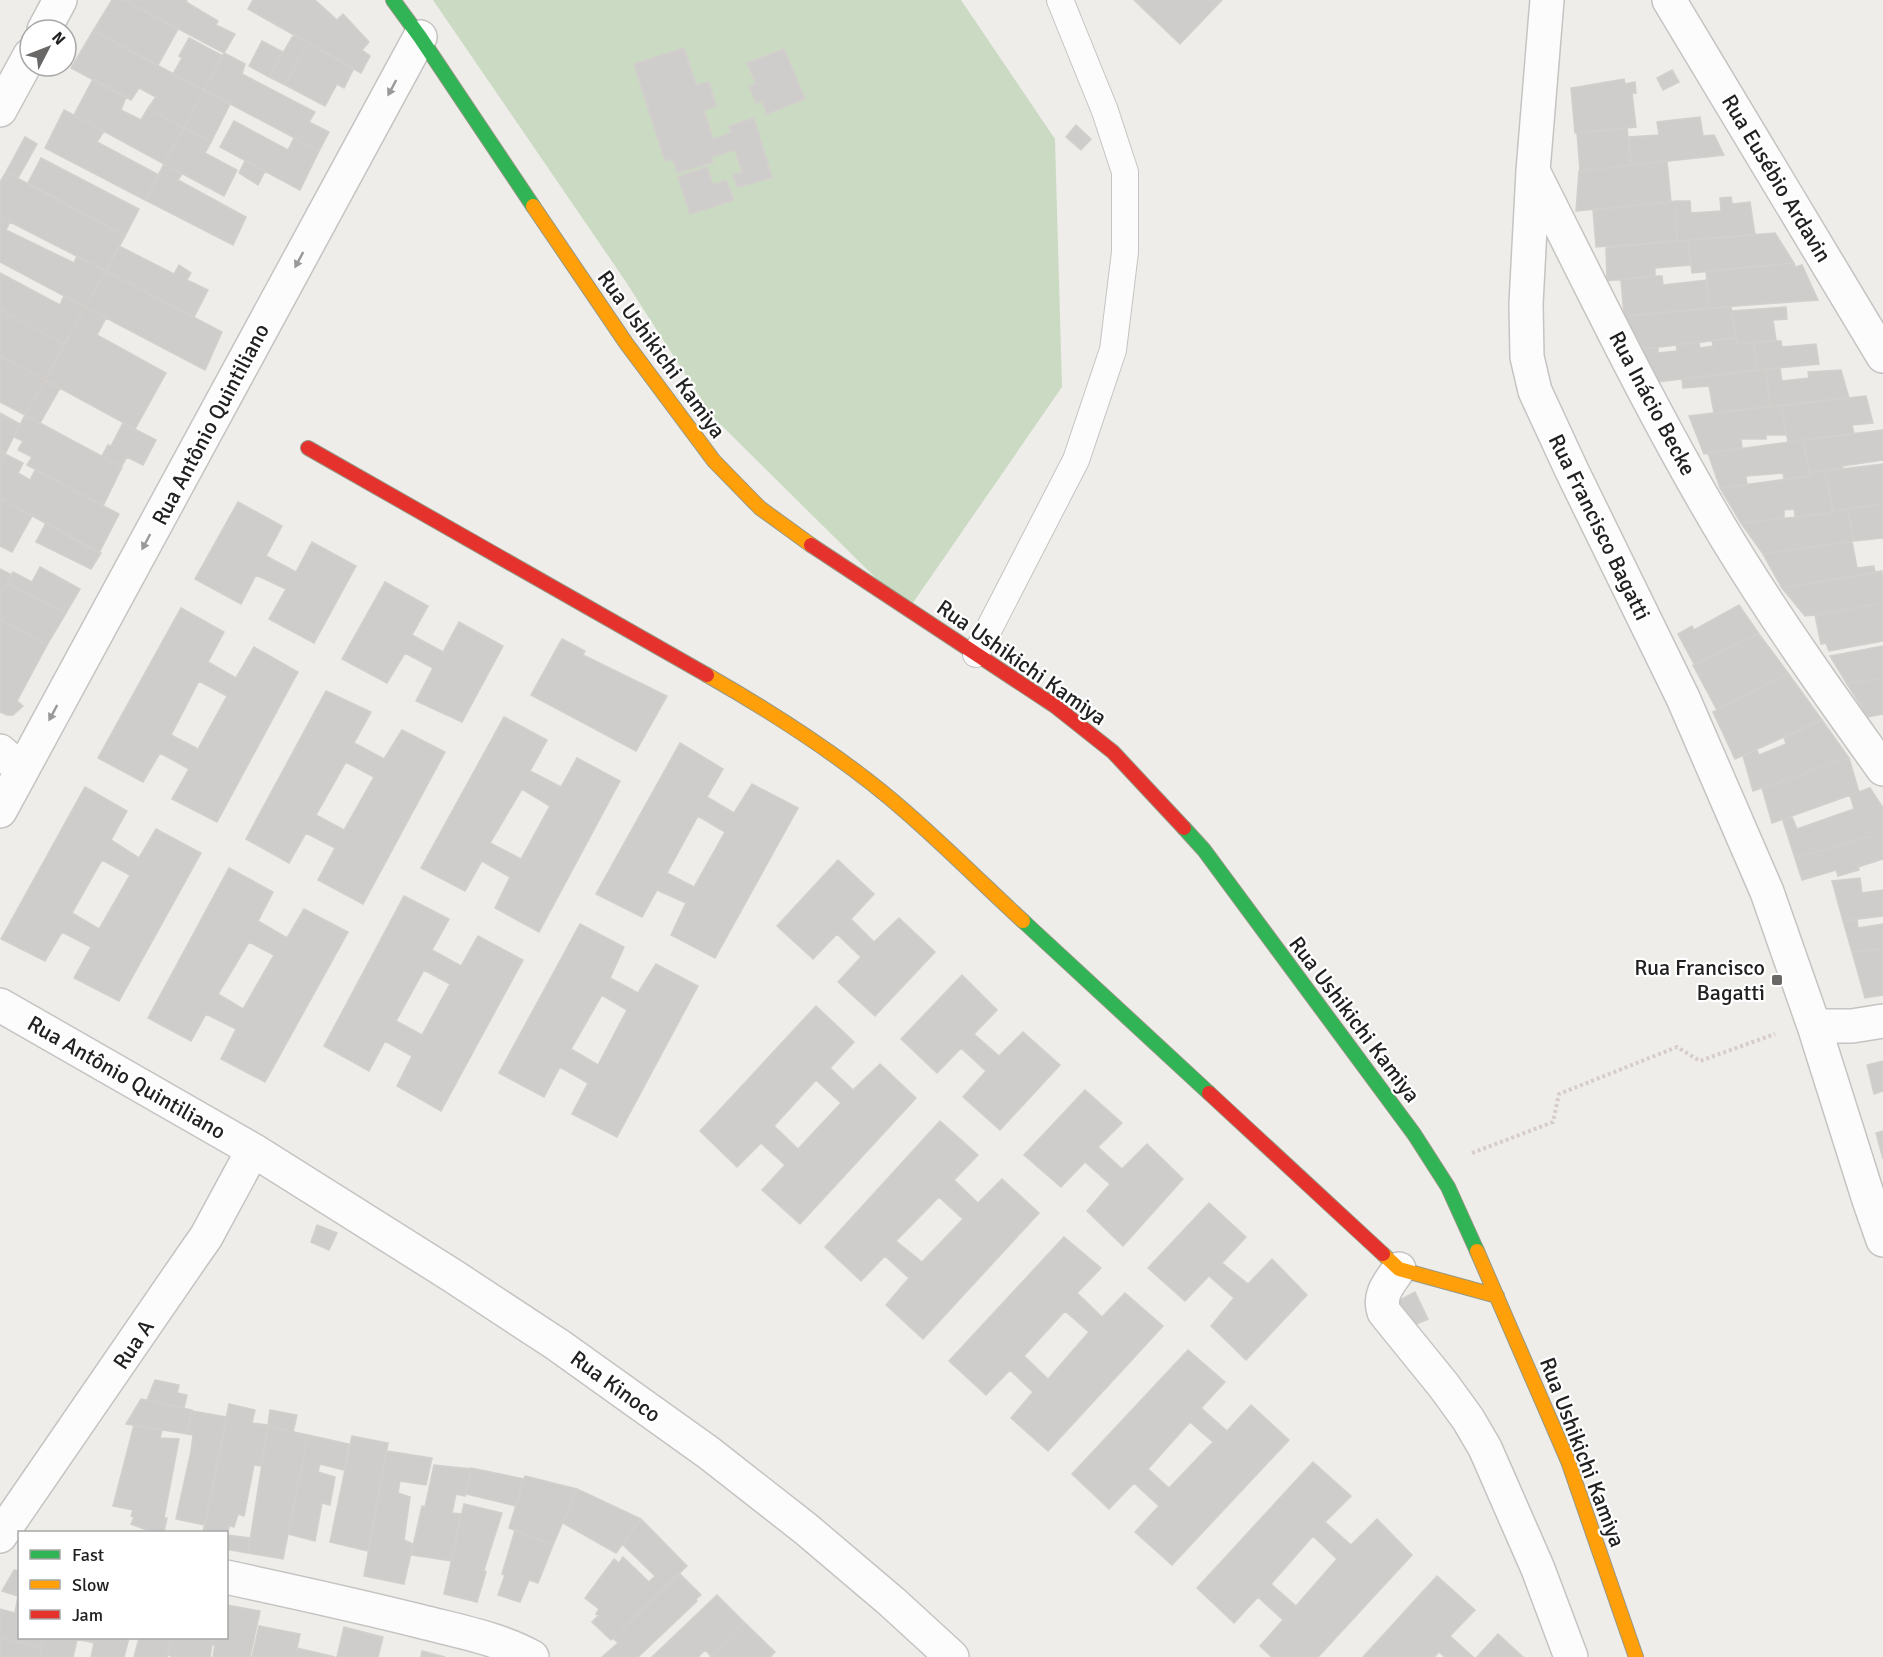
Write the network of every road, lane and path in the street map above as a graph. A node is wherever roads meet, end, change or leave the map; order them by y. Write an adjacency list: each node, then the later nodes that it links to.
1 (60, 0): 6 (street)
2 (393, 0): 7 (main road, Rua Ushikichi Kamiya)
3 (1060, 0): 13 (lane)
4 (1547, 0): 10 (street)
5 (1670, 0): 11 (street, Rua Eusébio Ardavin)
6 (50, 18)
7 (420, 37): 13 (main road, Rua Ushikichi Kamiya); 14 (street, Rua Antônio Quintiliano, one-way to 14)
8 (18, 77): 9 (street)
9 (0, 110)
10 (1533, 171): 15 (street, Rua Inácio Becke); 19 (street, Rua Francisco Bagatti)
11 (1883, 356)
12 (308, 448): 23 (main road)
13 (976, 654): 21 (main road, Rua Ushikichi Kamiya)
14 (11, 760): 16 (street, Rua Antônio Quintiliano)
15 (1883, 769)
16 (0, 811)
17 (0, 1005): 20 (street, Rua Antônio Quintiliano)
18 (1883, 1022): 19 (street)
19 (1814, 1026): 21 (path); 22 (street, Rua Francisco Bagatti)
20 (253, 1150): 25 (street, Rua A); 28 (street, Rua Kinoco)
21 (1436, 1167): 24 (main road, Rua Ushikichi Kamiya)
22 (1883, 1240)
23 (1399, 1269): 24 (main road); 29 (street)
24 (1497, 1296): 30 (main road, Rua Ushikichi Kamiya)
25 (7, 1534)
26 (228, 1577): 27 (street)
27 (532, 1657)
28 (952, 1657)
29 (1571, 1657)
30 (1636, 1657)

